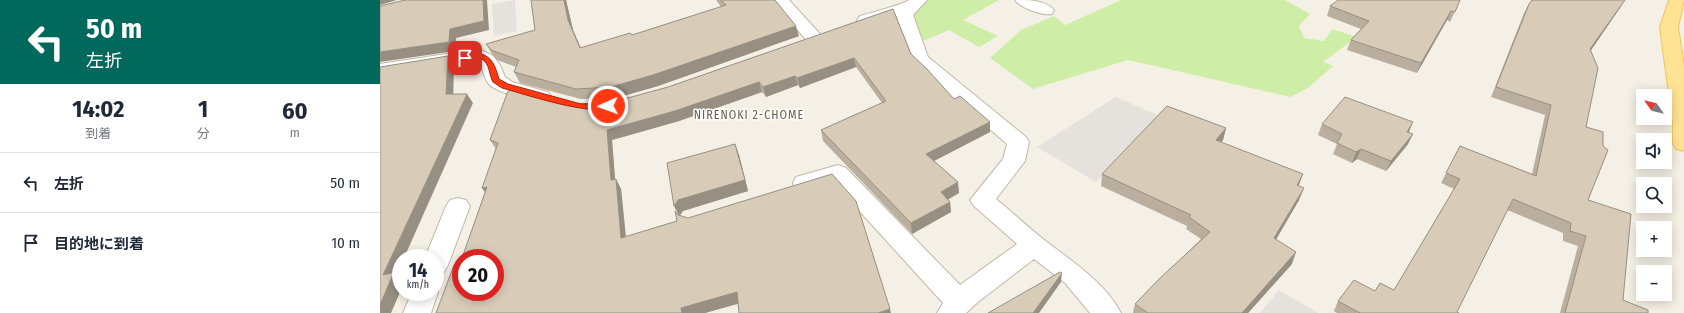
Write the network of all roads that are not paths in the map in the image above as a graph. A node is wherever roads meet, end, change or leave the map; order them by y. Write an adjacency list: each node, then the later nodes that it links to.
1 (780, 0): 7 (street)
2 (1023, 0): 5 (street)
3 (1677, 0): 10 (main road)
4 (914, 4): 6 (street); 13 (street)
5 (1046, 10)
6 (851, 25)
7 (814, 38)
8 (380, 70): 9 (street)
9 (558, 100)
10 (1684, 144)
11 (780, 191): 16 (street)
12 (458, 206): 14 (street)
13 (1034, 245): 16 (street); 18 (street)
14 (441, 249)
15 (422, 301): 17 (street)
16 (955, 308)
17 (417, 313)
18 (1106, 313)

